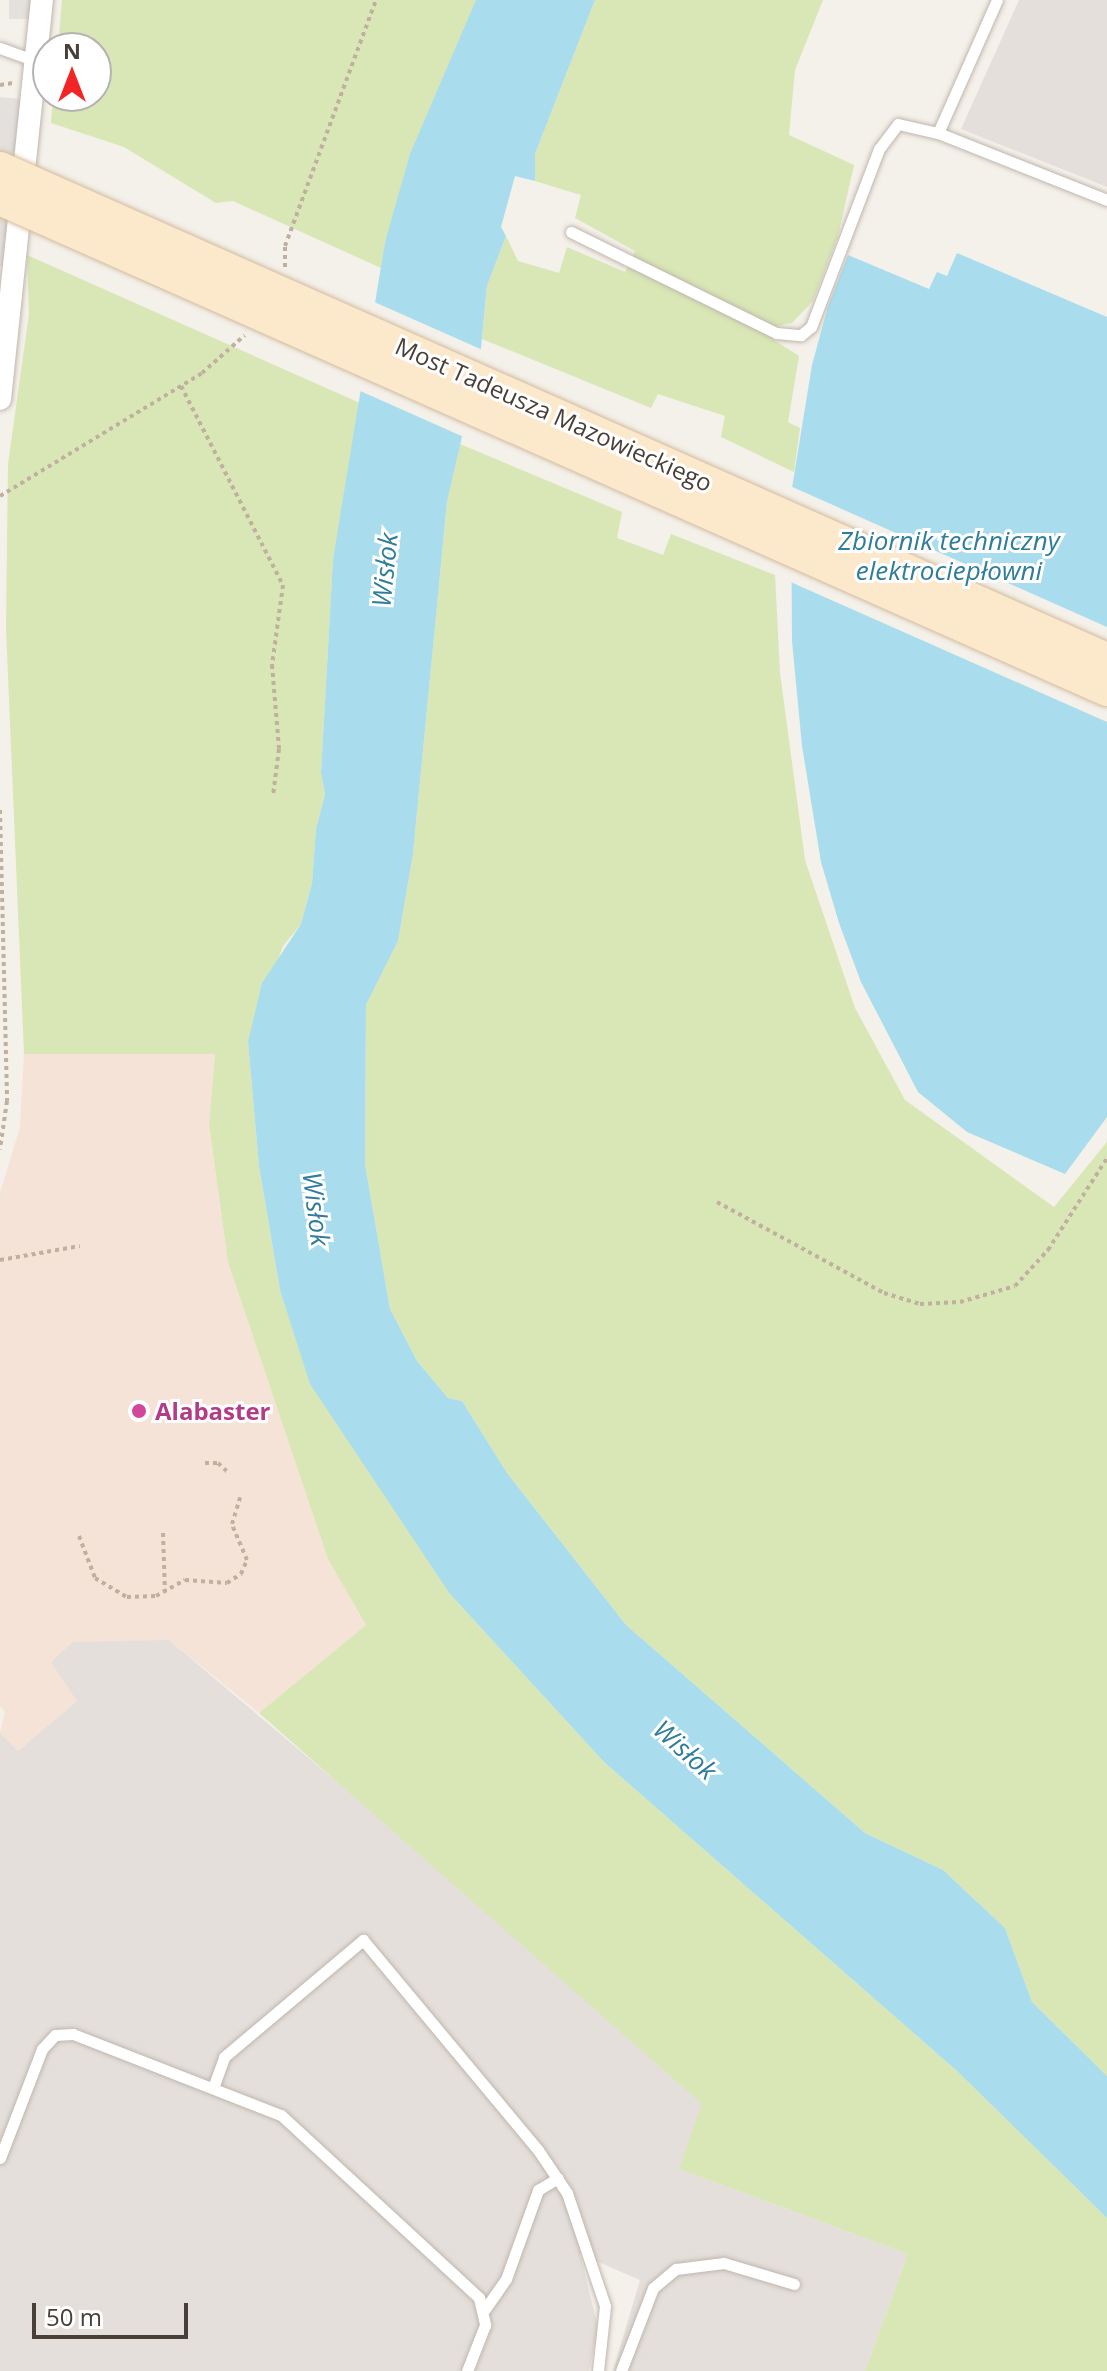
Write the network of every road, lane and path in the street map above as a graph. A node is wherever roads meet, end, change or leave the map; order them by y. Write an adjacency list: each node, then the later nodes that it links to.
1 (42, 0): 3 (street)
2 (997, 0): 7 (lane)
3 (38, 32)
4 (0, 48): 5 (lane)
5 (32, 60)
6 (32, 86): 12 (street)
7 (938, 133): 10 (lane); 11 (lane)
8 (0, 168): 15 (main road, Most Tadeusza Mazowieckiego, bridge)
9 (0, 199): 16 (main road, Most Tadeusza Mazowieckiego, bridge)
10 (1107, 200)
11 (571, 232)
12 (4, 318): 14 (street)
13 (181, 386): 17 (path)
14 (0, 399)
15 (1107, 659)
16 (1107, 690)
17 (273, 795)
18 (0, 810): 19 (path)
19 (0, 1149)
20 (1107, 1158): 21 (path)
21 (717, 1202)
22 (80, 1246): 23 (path)
23 (0, 1260)
24 (205, 1463): 25 (path)
25 (230, 1474)
26 (240, 1497): 29 (path)
27 (163, 1533): 29 (path)
28 (79, 1536): 29 (path)
29 (165, 1592)
30 (213, 2088): 31 (lane); 32 (lane); 34 (lane)
31 (0, 2158)
32 (558, 2178): 34 (lane); 36 (lane)
33 (794, 2284): 37 (lane)
34 (485, 2309): 35 (lane)
35 (467, 2371)
36 (598, 2371)
37 (621, 2371)

